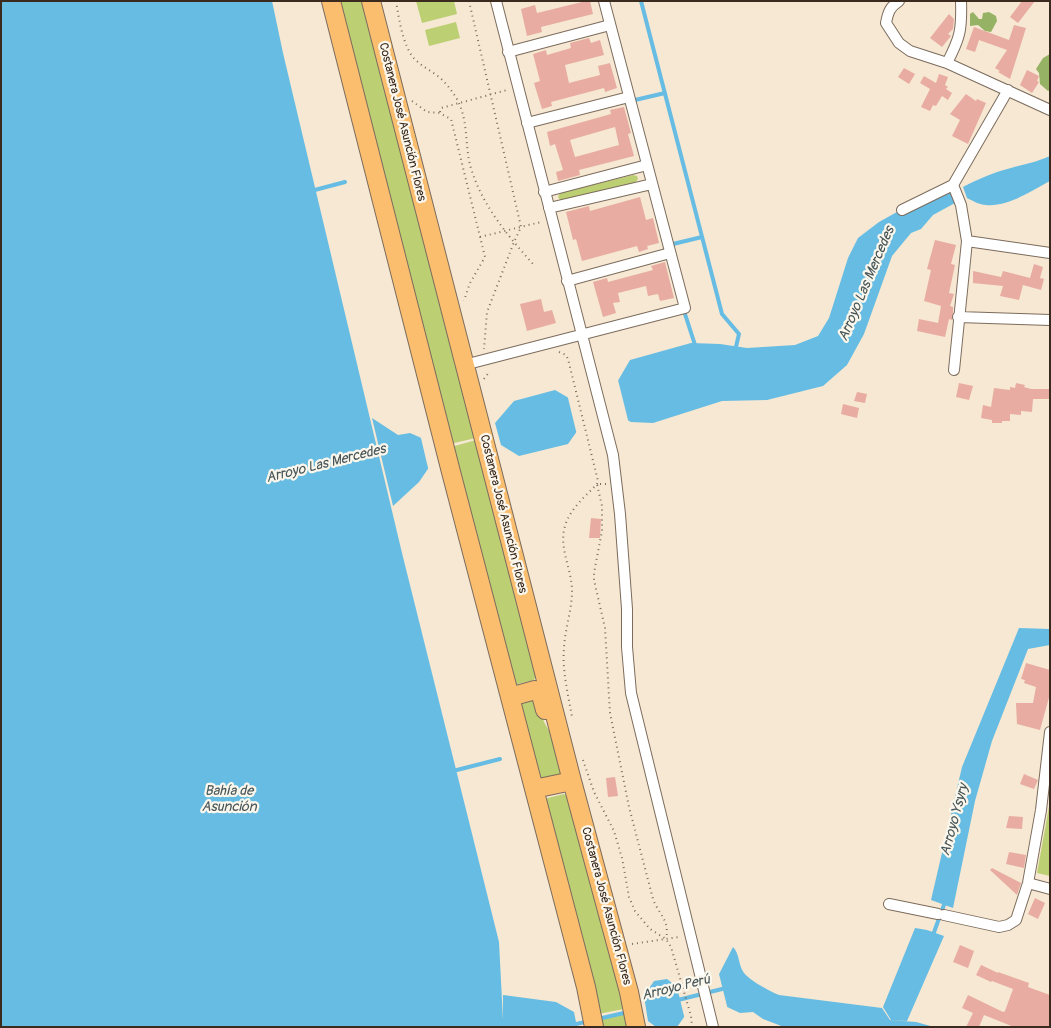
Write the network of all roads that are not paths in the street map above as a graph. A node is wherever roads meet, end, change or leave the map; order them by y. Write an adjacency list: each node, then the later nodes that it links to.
1 (331, 1): 29 (highway)
2 (371, 1): 27 (highway, Costanera José Asunción Flores)
3 (496, 1): 8 (street)
4 (604, 1): 7 (street)
5 (900, 1): 9 (street)
6 (961, 1): 9 (street)
7 (610, 25): 8 (street); 11 (street)
8 (508, 52): 13 (street)
9 (947, 63): 10 (street)
10 (1008, 90): 12 (street); 16 (street)
11 (629, 97): 13 (street); 14 (street)
12 (1050, 110)
13 (527, 123): 17 (street)
14 (647, 165): 15 (street); 17 (street)
15 (652, 184): 18 (street); 21 (street)
16 (954, 187): 19 (street); 20 (street)
17 (544, 192): 18 (street)
18 (548, 208): 23 (street)
19 (902, 210)
20 (967, 241): 22 (street); 24 (street)
21 (670, 253): 23 (street); 26 (street)
22 (1050, 253)
23 (567, 281): 26 (street)
24 (958, 317): 25 (street); 28 (street)
25 (1050, 320)
26 (581, 336): 27 (street); 38 (street)
27 (464, 365): 30 (highway, Costanera José Asunción Flores)
28 (954, 370)
29 (510, 697): 30 (highway); 33 (highway)
30 (565, 723): 32 (highway, Costanera José Asunción Flores)
31 (1050, 732): 34 (street)
32 (572, 781): 33 (highway); 37 (highway, Costanera José Asunción Flores)
33 (534, 789): 39 (highway)
34 (1028, 883): 35 (street); 36 (street)
35 (1050, 888)
36 (889, 904)
37 (636, 1026)
38 (713, 1026)
39 (594, 1027)

